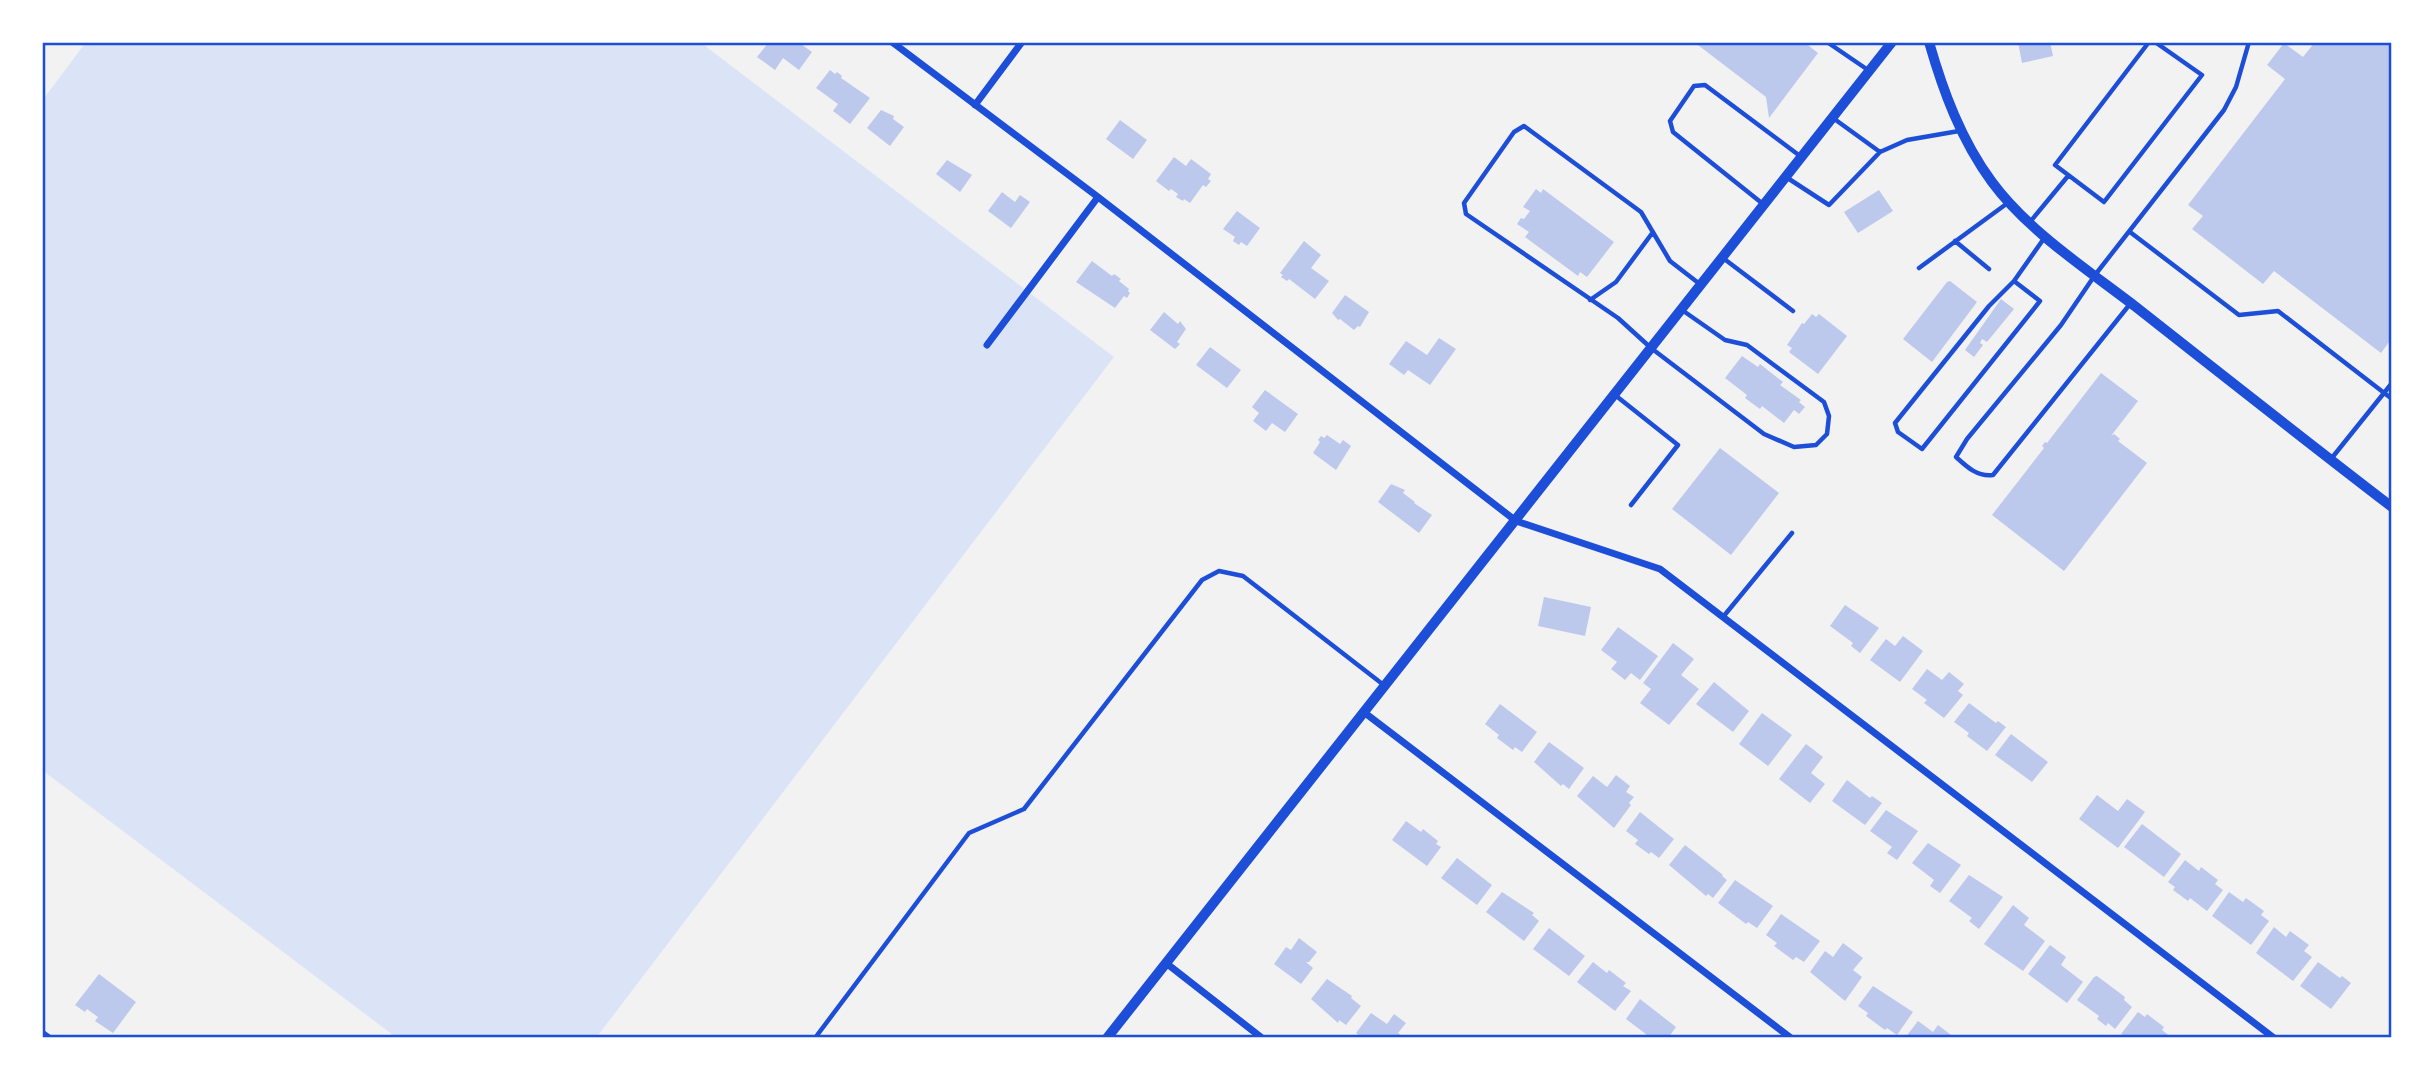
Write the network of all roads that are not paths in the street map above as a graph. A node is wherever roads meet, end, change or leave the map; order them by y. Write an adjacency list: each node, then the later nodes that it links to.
1 (892, 42): 10 (street)
2 (1022, 42): 10 (street)
3 (1827, 42): 9 (lane)
4 (1892, 42): 9 (main road)
5 (1929, 42): 12 (main road)
6 (2149, 42): 15 (lane)
7 (2155, 42): 15 (lane)
8 (2249, 42): 22 (lane)
9 (1869, 70): 11 (main road)
10 (975, 104): 17 (street)
11 (1832, 118): 13 (lane); 14 (main road)
12 (1961, 130): 13 (lane); 18 (main road)
13 (1880, 152): 16 (lane)
14 (1801, 156): 16 (main road); 19 (lane)
15 (2068, 176): 20 (lane)
16 (1785, 177): 19 (main road)
17 (1098, 197): 35 (street); 44 (street)
18 (2008, 202): 20 (main road); 24 (lane)
19 (1764, 204): 25 (main road)
20 (2030, 223): 23 (main road)
21 (1653, 232): 30 (lane); 31 (lane); 31 (lane)
22 (2130, 232): 28 (lane); 38 (lane)
23 (2046, 236): 28 (main road); 29 (lane)
24 (1955, 242): 26 (lane); 27 (lane)
25 (1722, 257): 30 (main road); 34 (lane)
26 (1919, 268)
27 (1989, 269)
28 (2095, 275): 32 (main road); 32 (lane)
29 (2014, 281): 29 (lane)
30 (1701, 285): 33 (main road)
31 (1590, 300): 36 (lane)
32 (2131, 303): 41 (main road)
33 (1682, 309): 36 (main road); 36 (lane)
34 (1793, 311)
35 (987, 345)
36 (1651, 348): 39 (main road)
37 (2392, 383): 38 (lane)
38 (2384, 393): 40 (lane); 41 (lane)
39 (1615, 394): 42 (lane); 44 (main road)
40 (2392, 399)
41 (2331, 460): 43 (main road)
42 (1631, 505)
43 (2392, 507)
44 (1516, 521): 46 (street); 47 (main road)
45 (1792, 533): 46 (lane)
46 (1723, 617): 56 (street)
47 (1385, 687): 48 (main road); 52 (lane)
48 (1365, 713): 49 (main road); 55 (street)
49 (1166, 963): 53 (main road); 54 (street)
50 (42, 1033): 51 (street)
51 (49, 1038)
52 (815, 1038)
53 (1107, 1038)
54 (1262, 1038)
55 (1791, 1038)
56 (2274, 1038)

